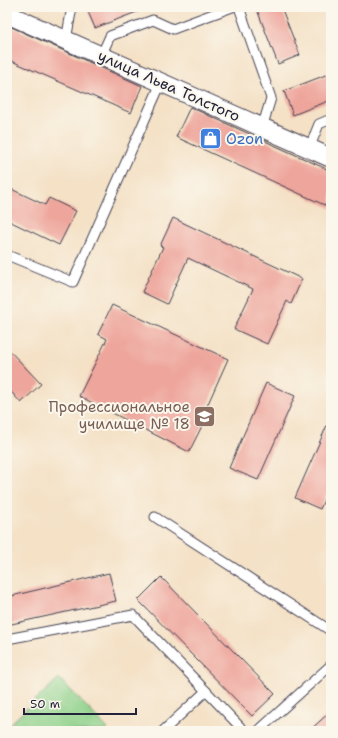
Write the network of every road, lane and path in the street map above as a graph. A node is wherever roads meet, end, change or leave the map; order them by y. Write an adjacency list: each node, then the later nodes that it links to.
1 (72, 7): 5 (lane)
2 (232, 7): 6 (lane)
3 (239, 7): 9 (lane)
4 (7, 14): 5 (street, улица Льва Толстого)
5 (66, 40): 6 (street, улица Льва Толстого)
6 (101, 56): 7 (street, улица Льва Толстого)
7 (161, 83): 9 (street, улица Льва Толстого); 12 (lane)
8 (331, 119): 10 (lane)
9 (262, 128): 10 (street, улица Льва Толстого)
10 (309, 149): 11 (street, улица Льва Толстого)
11 (331, 158)
12 (7, 255)
13 (154, 517): 14 (lane)
14 (331, 631)
15 (7, 639): 17 (lane)
16 (331, 665): 20 (lane)
17 (206, 691): 18 (lane); 19 (lane)
18 (163, 731)
19 (244, 731)
20 (258, 731)

